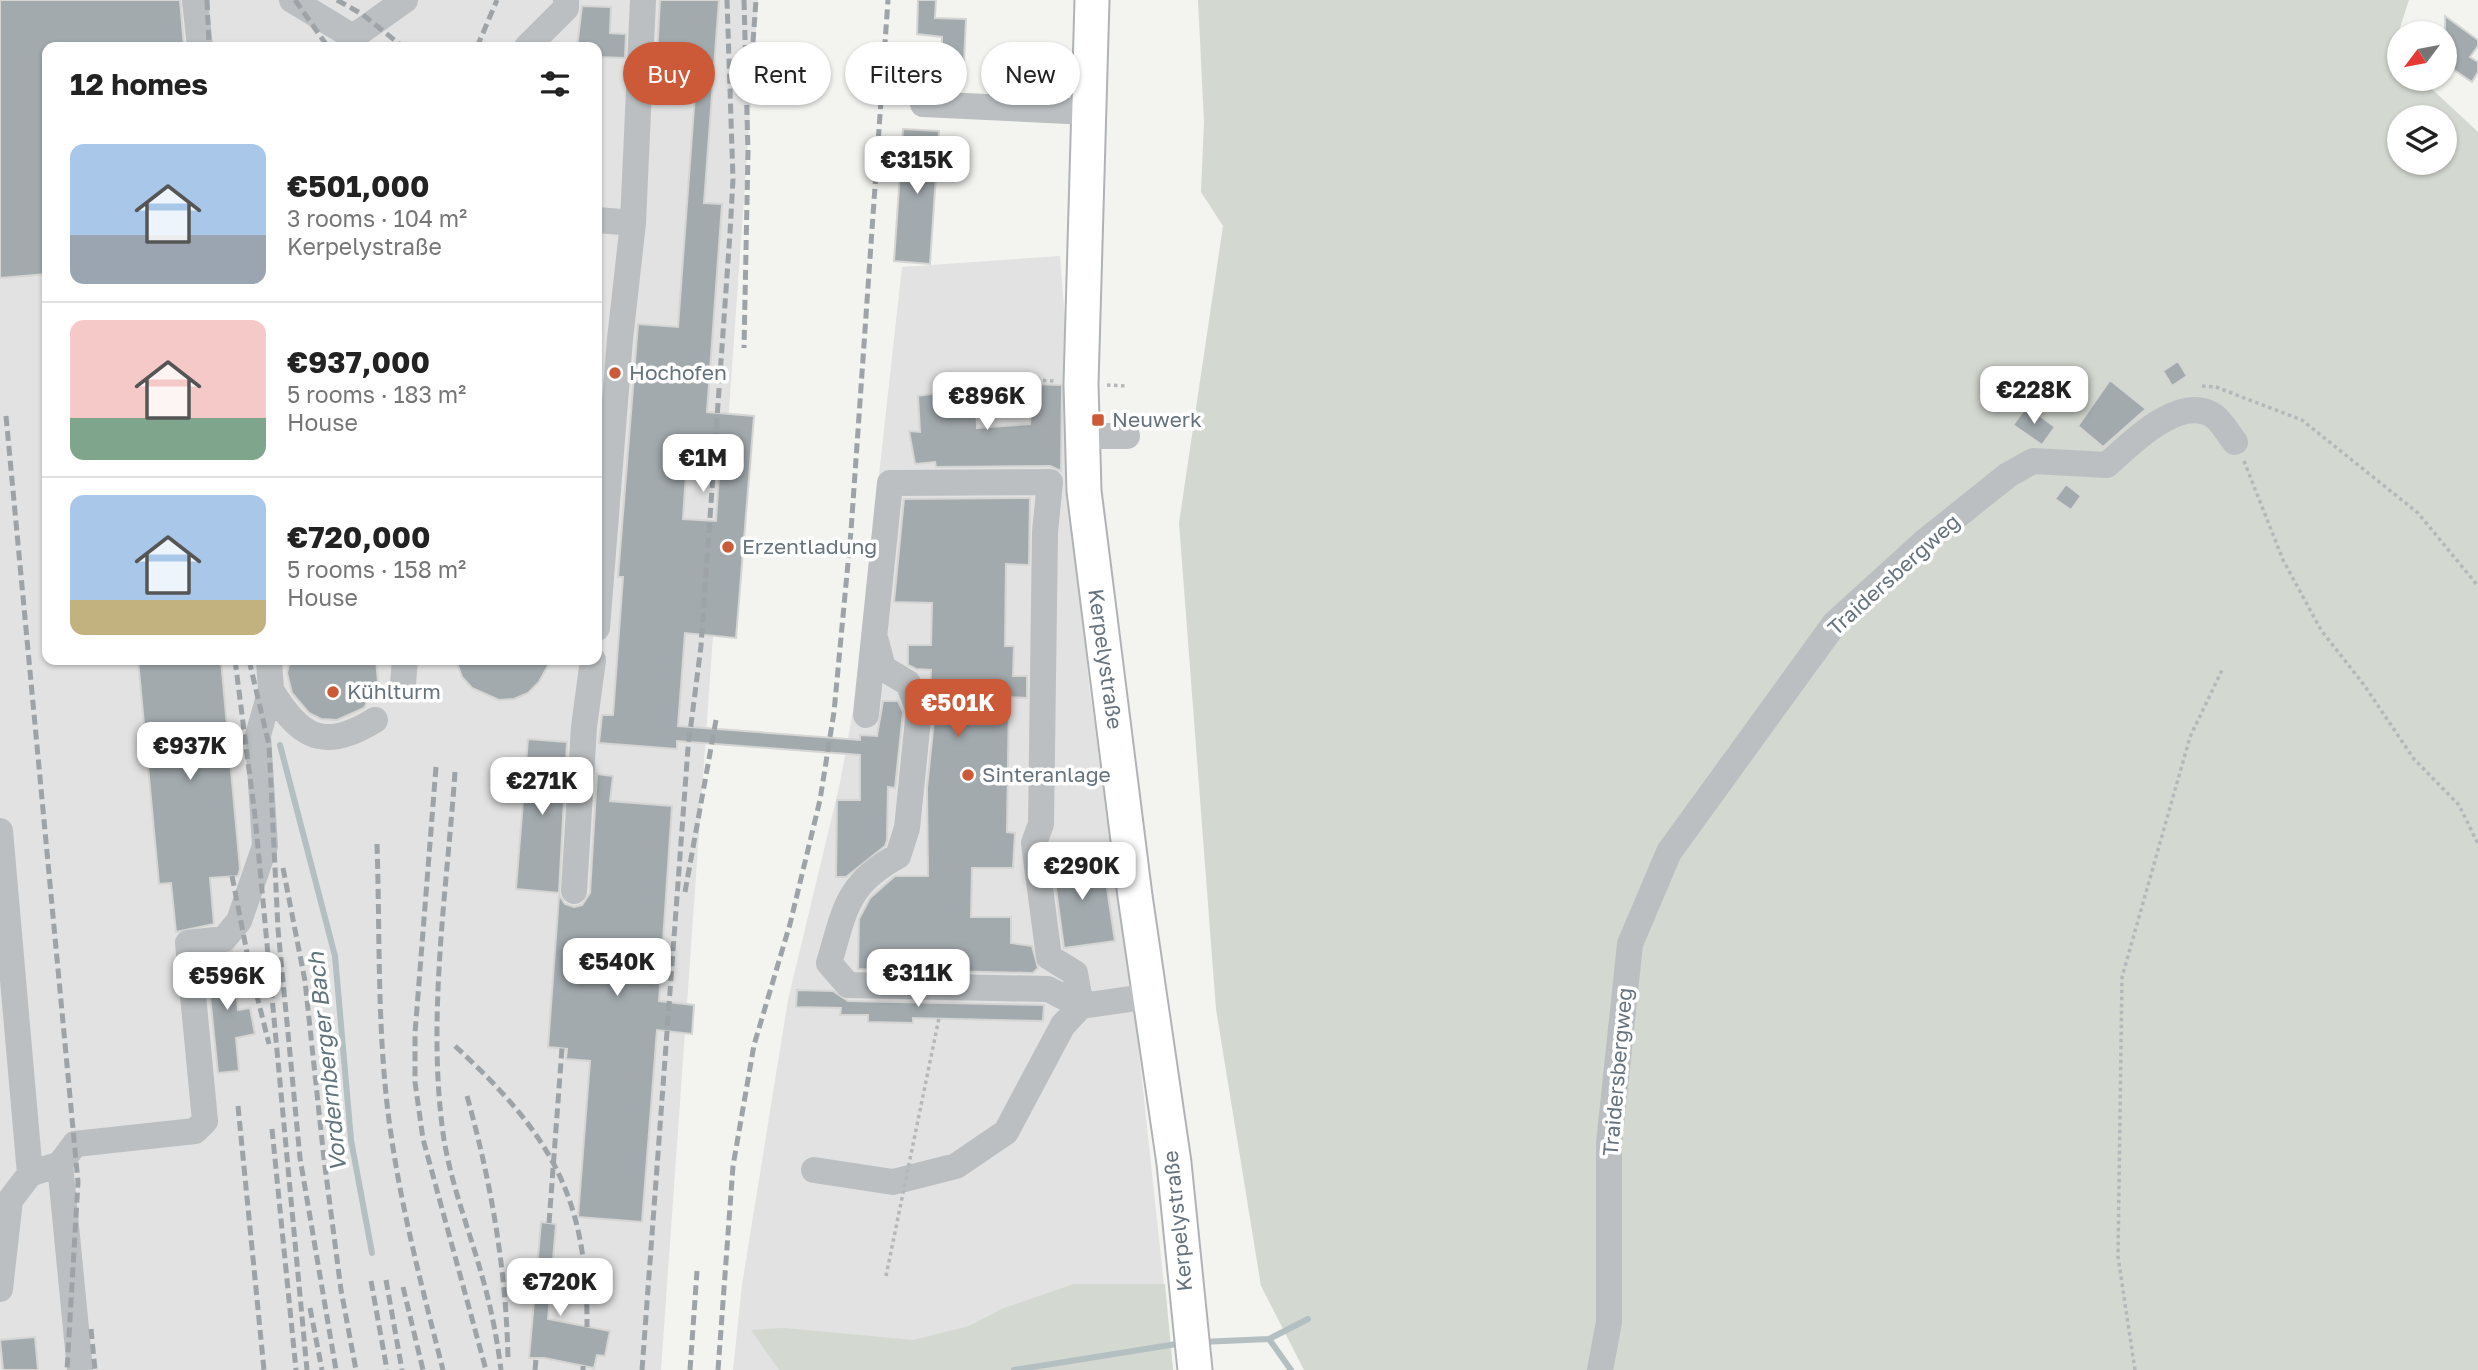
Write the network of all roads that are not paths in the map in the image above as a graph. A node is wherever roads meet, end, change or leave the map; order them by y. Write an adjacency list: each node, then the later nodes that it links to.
1 (195, 0): 7 (street)
2 (292, 0): 8 (street)
3 (405, 0): 8 (street)
4 (566, 0): 9 (street)
5 (643, 0): 13 (street)
6 (1092, 0): 11 (main road, Kerpelystraße)
7 (199, 42)
8 (353, 42)
9 (532, 42)
10 (944, 105): 11 (street)
11 (1088, 112): 14 (main road, Kerpelystraße)
12 (602, 220): 13 (street)
13 (633, 223): 17 (street)
14 (1081, 436): 15 (street); 26 (main road, Kerpelystraße)
15 (1127, 436)
16 (2235, 442): 34 (street, Traidersbergweg)
17 (602, 522)
18 (876, 641): 22 (street); 27 (street); 27 (street)
19 (269, 665): 21 (street)
20 (592, 665): 25 (street)
21 (271, 690): 23 (street); 28 (street)
22 (866, 715)
23 (375, 720)
24 (0, 831): 30 (street)
25 (574, 891)
26 (1151, 996): 27 (street); 32 (main road, Kerpelystraße)
27 (1081, 1006): 29 (street)
28 (60, 1164): 30 (street); 33 (street)
29 (814, 1170)
30 (30, 1174): 31 (street)
31 (0, 1289)
32 (1195, 1369)
33 (80, 1370)
34 (1600, 1370)

